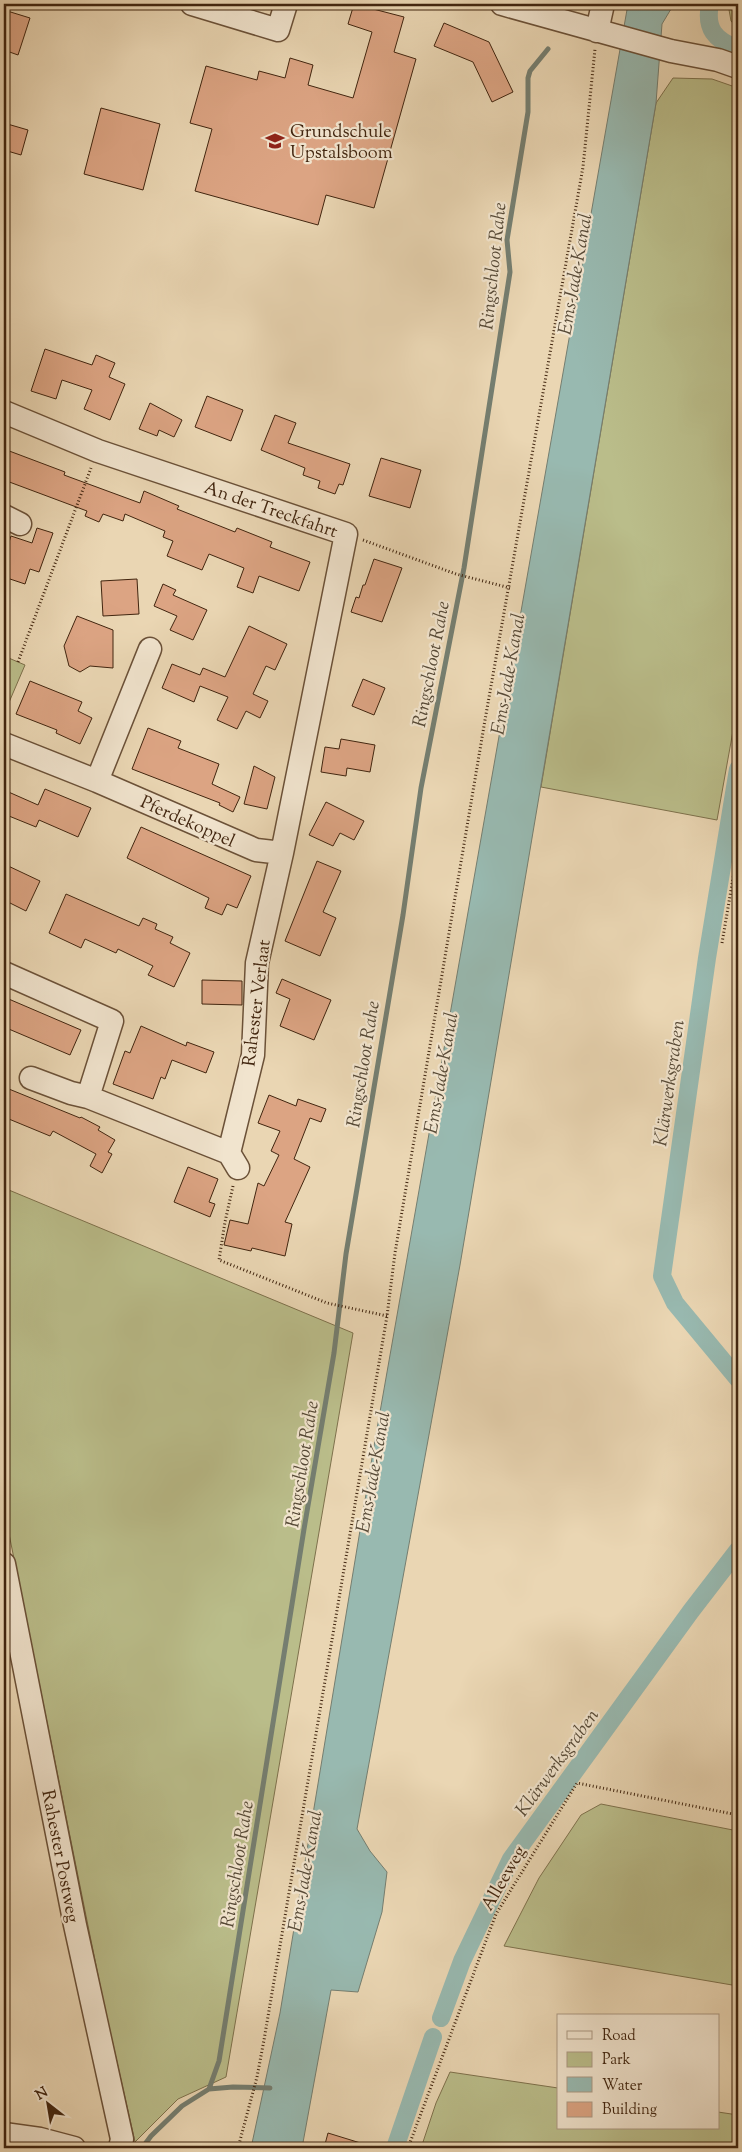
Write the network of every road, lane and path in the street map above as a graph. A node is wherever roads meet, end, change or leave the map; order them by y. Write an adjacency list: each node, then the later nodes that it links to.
1 (192, 4): 2 (street)
2 (286, 4)
3 (502, 4): 5 (street)
4 (603, 4): 5 (street)
5 (597, 31): 6 (street); 10 (path)
6 (738, 67)
7 (4, 412): 8 (street, An der Treckfahrt)
8 (98, 451): 9 (street, An der Treckfahrt); 12 (path)
9 (346, 534): 10 (path); 16 (street, An der Treckfahrt)
10 (510, 588): 22 (path)
11 (150, 649): 14 (street)
12 (18, 662)
13 (4, 744): 14 (street, Pferdekoppel)
14 (97, 781): 16 (street, Pferdekoppel)
15 (738, 849): 17 (path)
16 (282, 853): 21 (street, Rahester Verlaat)
17 (722, 943)
18 (4, 973): 20 (street)
19 (31, 1078): 20 (street)
20 (88, 1097): 21 (street)
21 (233, 1161): 22 (path)
22 (387, 1316): 28 (path)
23 (4, 1564): 27 (street, Rahester Postweg)
24 (738, 1815): 29 (path, Alleeweg)
25 (4, 2134): 26 (street)
26 (74, 2148)
27 (120, 2148)
28 (238, 2148)
29 (408, 2148)

